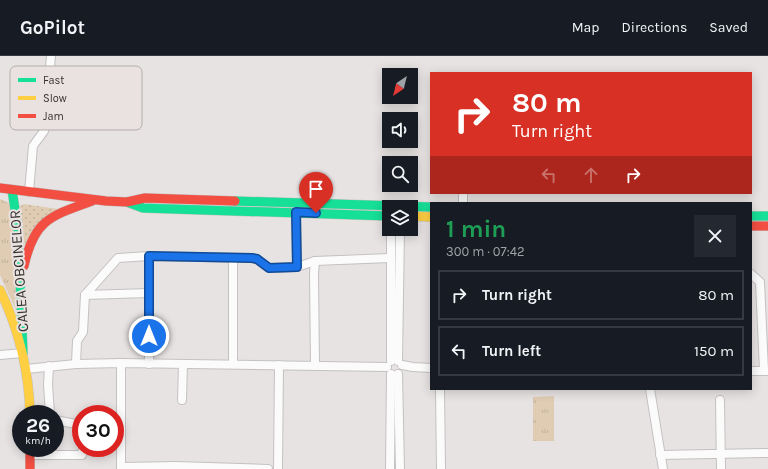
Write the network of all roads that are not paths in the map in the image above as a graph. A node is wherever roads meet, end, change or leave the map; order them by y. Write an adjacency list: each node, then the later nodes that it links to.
1 (51, 56): 2 (street)
2 (50, 66)
3 (44, 130): 6 (street)
4 (0, 188): 5 (main road)
5 (12, 190): 6 (main road); 28 (main road, CALEA OBCINELOR)
6 (29, 192): 7 (main road)
7 (95, 200): 8 (main road); 28 (main road)
8 (128, 202): 9 (main road); 12 (main road)
9 (382, 206)
10 (418, 207): 11 (main road)
11 (430, 207)
12 (296, 212): 13 (main road); 26 (street)
13 (382, 216)
14 (418, 216): 17 (main road)
15 (752, 216): 16 (main road)
16 (768, 216)
17 (430, 217)
18 (752, 226): 19 (main road)
19 (768, 226)
20 (396, 236): 24 (street)
21 (398, 236): 42 (street)
22 (149, 256): 23 (street); 30 (street); 31 (street)
23 (233, 258): 26 (street); 38 (street)
24 (390, 258): 25 (street); 42 (street)
25 (315, 261): 26 (street); 41 (street)
26 (297, 267)
27 (752, 275): 46 (street)
28 (21, 283): 32 (main road, CALEA OBCINELOR)
29 (0, 290): 32 (main road, CALEA OBCINELOR)
30 (149, 293): 31 (street); 36 (street)
31 (85, 295): 35 (street)
32 (23, 353): 33 (street); 44 (main road, CALEA OBCINELOR)
33 (0, 355)
34 (121, 363): 35 (street); 36 (street); 57 (street)
35 (76, 364): 40 (street)
36 (149, 364): 37 (street)
37 (183, 364): 38 (street); 49 (street)
38 (233, 364): 39 (street)
39 (279, 365): 41 (street); 60 (street)
40 (49, 366): 44 (street); 52 (street)
41 (314, 366): 42 (street)
42 (395, 367): 43 (street); 61 (street); 62 (street)
43 (430, 368)
44 (26, 369): 51 (main road, CALEA OBCINELOR)
45 (752, 370): 46 (street)
46 (766, 371)
47 (440, 390): 63 (street)
48 (650, 390): 55 (street)
49 (182, 400)
50 (720, 400): 53 (street)
51 (29, 405)
52 (49, 405)
53 (721, 453): 54 (street); 55 (street); 65 (street)
54 (768, 453)
55 (660, 455): 64 (street)
56 (30, 457): 58 (main road)
57 (121, 468): 59 (street)
58 (30, 469)
59 (268, 469)
60 (278, 469)
61 (390, 469)
62 (400, 469)
63 (441, 469)
64 (663, 469)
65 (721, 469)

